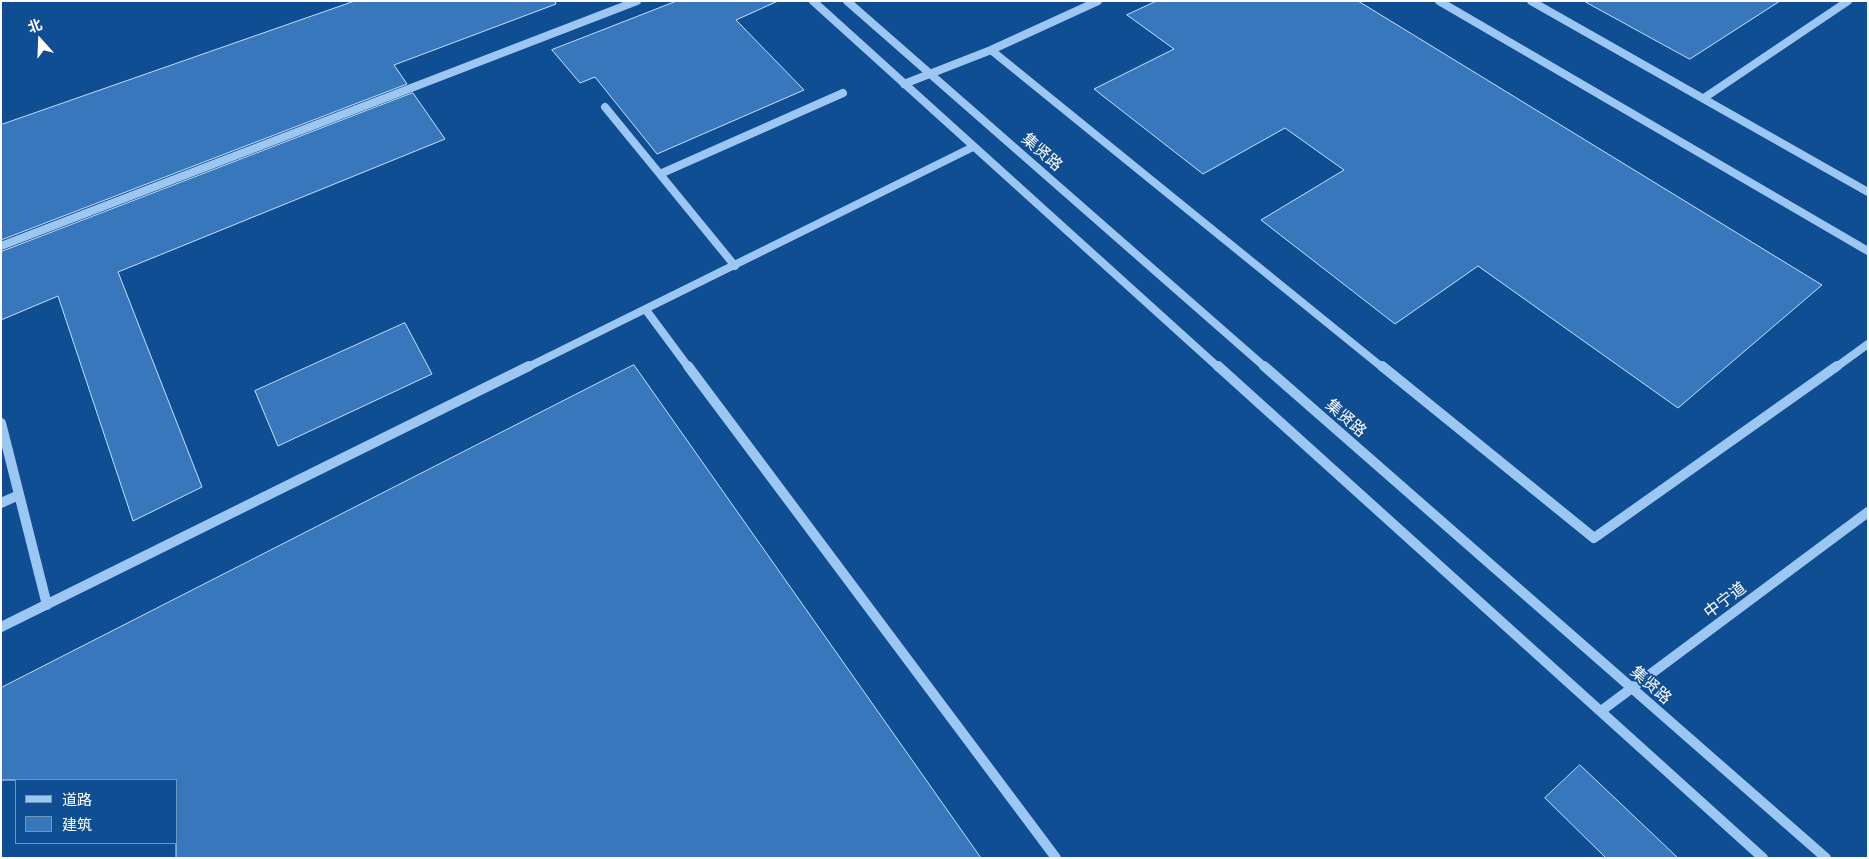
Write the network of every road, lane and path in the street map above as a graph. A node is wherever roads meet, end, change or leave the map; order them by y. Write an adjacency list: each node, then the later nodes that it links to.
1 (637, 1): 17 (street)
2 (813, 1): 10 (street)
3 (847, 1): 9 (street, 集贤路)
4 (1098, 1): 8 (street)
5 (1439, 1): 18 (street)
6 (1531, 1): 12 (street)
7 (1848, 1): 12 (street)
8 (992, 50): 9 (street); 21 (street)
9 (930, 73): 10 (street); 28 (street, 集贤路)
10 (904, 84): 14 (street)
11 (843, 93): 15 (street)
12 (1704, 98): 16 (street)
13 (604, 107): 15 (street)
14 (973, 147): 19 (street); 29 (street)
15 (660, 174): 19 (street)
16 (1868, 192)
17 (1, 246)
18 (1868, 251)
19 (735, 266): 20 (street)
20 (646, 310): 26 (street); 30 (street)
21 (1868, 344)
22 (1, 423): 23 (street)
23 (19, 495): 24 (street); 26 (street)
24 (1, 503)
25 (1868, 512): 28 (street, 中宁道)
26 (47, 605): 27 (street)
27 (1, 627)
28 (1632, 688): 29 (street, 中宁道); 32 (street, 集贤路)
29 (1601, 711): 31 (street)
30 (1056, 858)
31 (1763, 858)
32 (1826, 858)

